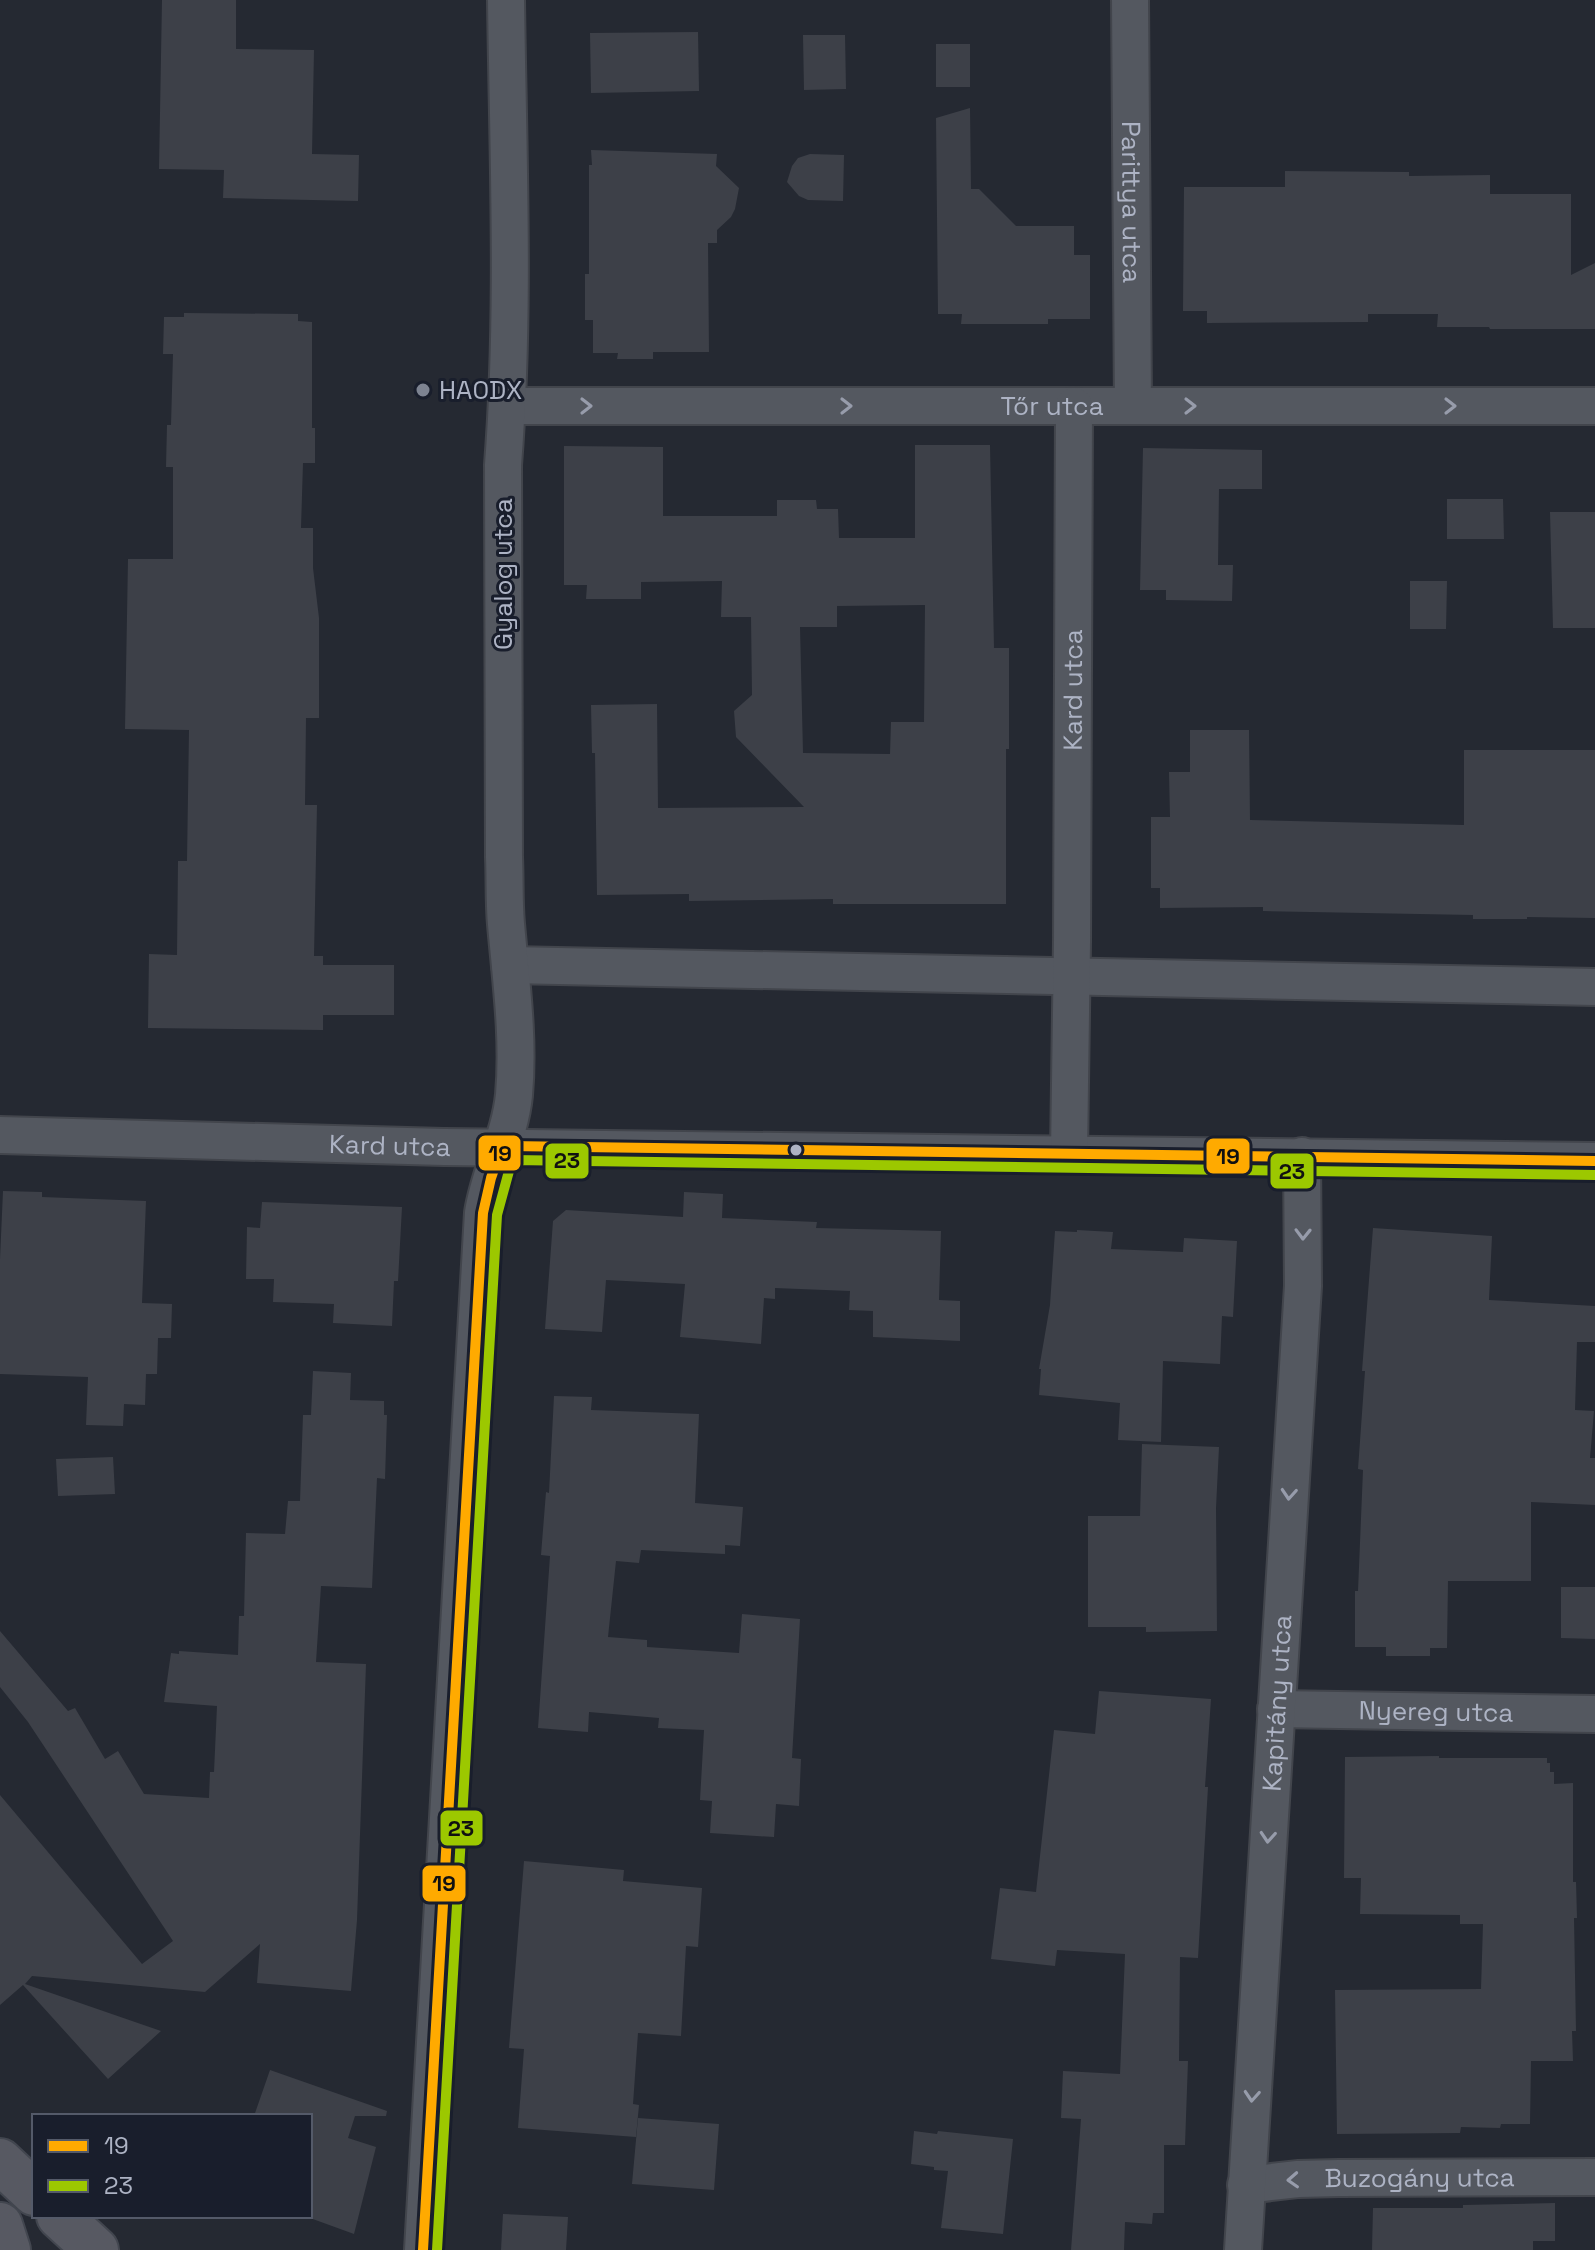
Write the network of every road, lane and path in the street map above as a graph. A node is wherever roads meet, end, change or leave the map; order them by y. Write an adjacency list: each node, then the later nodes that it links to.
1 (506, 0): 4 (street, Gyalog utca)
2 (1130, 0): 3 (street, Parittya utca)
3 (1133, 405): 5 (street, Tőr utca); 6 (street, Tőr utca, one-way to 6)
4 (508, 406): 5 (street, Tőr utca, one-way to 5); 7 (street, Gyalog utca)
5 (1074, 406): 8 (street, Kard utca)
6 (1595, 406)
7 (510, 965): 8 (street); 11 (street, Gyalog utca)
8 (1072, 975): 9 (street); 12 (street, Kard utca)
9 (1595, 987)
10 (0, 1135): 11 (street, Kard utca)
11 (502, 1146): 12 (street, Kard utca); 25 (street, Gyalog utca)
12 (1069, 1154): 13 (street, Kard utca)
13 (1302, 1156): 14 (street, Kard utca); 15 (street, Kapitány utca, one-way to 15)
14 (1595, 1161)
15 (1276, 1709): 16 (street, Nyereg utca); 19 (street, Kapitány utca, one-way to 19)
16 (1595, 1714)
17 (0, 2161): 20 (main road)
18 (1595, 2177): 19 (street, Buzogány utca, one-way to 19)
19 (1246, 2185): 26 (street, Kapitány utca)
20 (32, 2191)
21 (61, 2218): 24 (main road)
22 (0, 2225): 23 (main road)
23 (8, 2250)
24 (96, 2250)
25 (423, 2250)
26 (1243, 2250)

